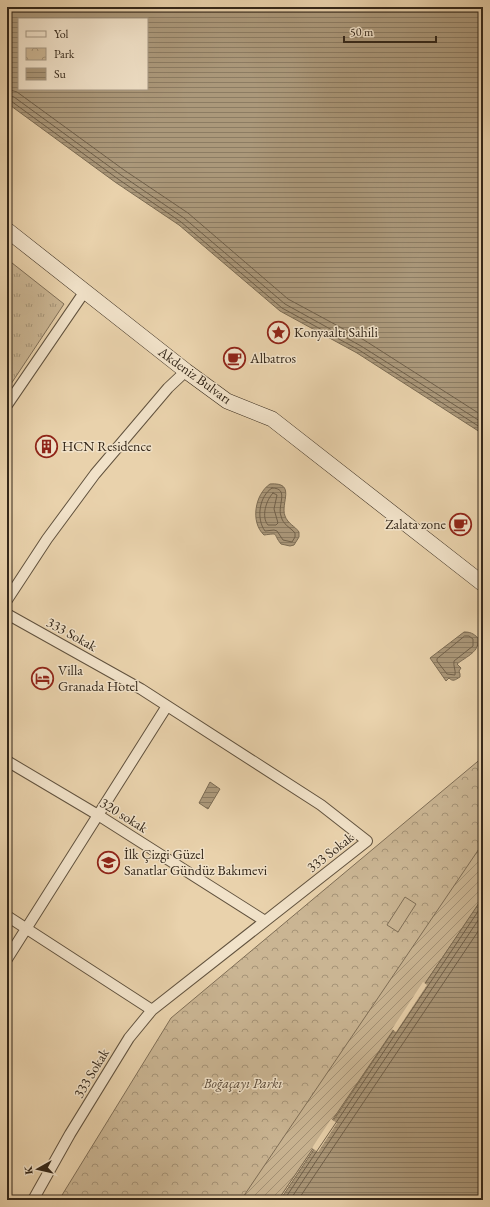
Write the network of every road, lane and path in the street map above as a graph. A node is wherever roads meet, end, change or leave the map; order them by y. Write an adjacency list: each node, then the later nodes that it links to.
1 (7, 230): 2 (main road, Akdeniz Bulvarı)
2 (85, 291): 3 (main road, Akdeniz Bulvarı); 4 (street)
3 (186, 371): 5 (main road, Akdeniz Bulvarı); 6 (street)
4 (7, 405)
5 (483, 584)
6 (7, 600)
7 (7, 614): 8 (street, 333 Sokak)
8 (167, 706): 10 (street); 12 (street, 333 Sokak)
9 (7, 761): 10 (street, 320 sokak)
10 (98, 815): 12 (street, 320 sokak); 13 (street)
11 (7, 916): 13 (street)
12 (265, 921): 15 (street, 333 Sokak)
13 (27, 928): 14 (street); 15 (street)
14 (7, 959)
15 (152, 1010): 16 (street, 333 Sokak)
16 (33, 1200)

